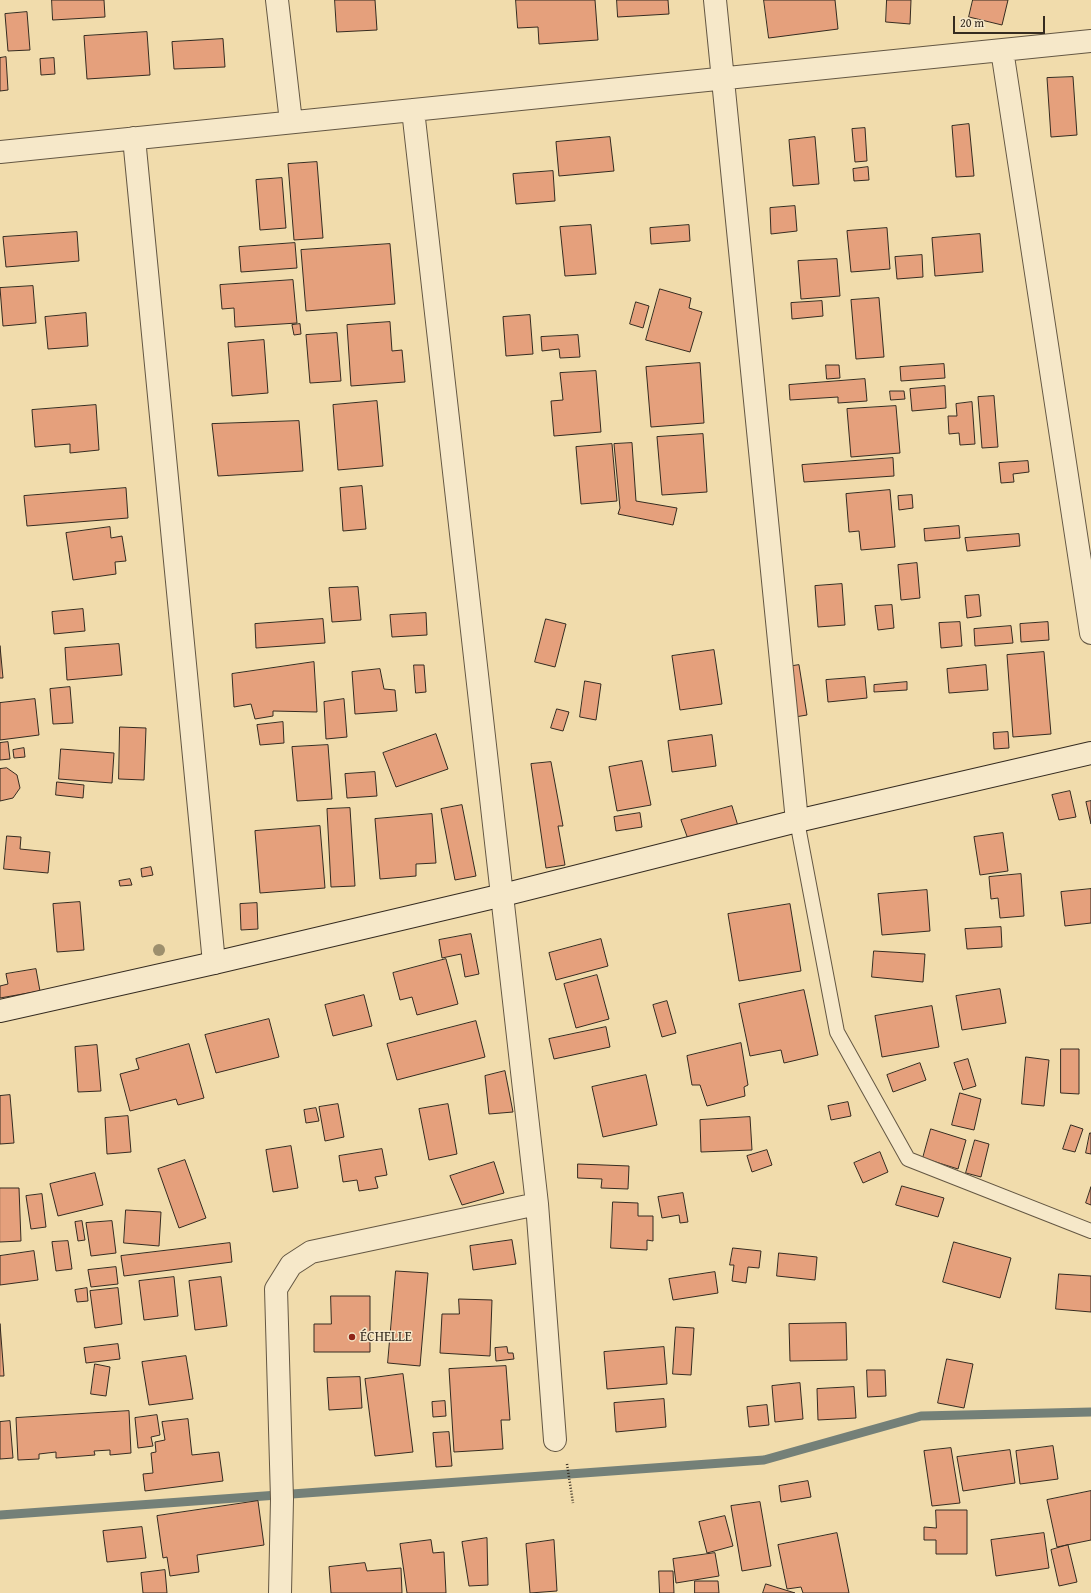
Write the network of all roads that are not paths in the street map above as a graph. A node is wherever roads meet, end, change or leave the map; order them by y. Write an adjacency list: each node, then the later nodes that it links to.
1 (277, 0): 7 (street)
2 (715, 0): 5 (street)
3 (1091, 41): 4 (street)
4 (1002, 50): 5 (street); 10 (street)
5 (723, 78): 6 (street); 12 (street)
6 (413, 110): 7 (street); 13 (street)
7 (291, 122): 8 (street)
8 (134, 138): 9 (street); 14 (street)
9 (0, 152)
10 (1091, 633)
11 (1091, 752): 12 (street)
12 (797, 821): 13 (street); 17 (lane)
13 (503, 895): 14 (street); 16 (street)
14 (214, 963): 15 (street)
15 (0, 1012)
16 (537, 1204): 18 (street); 19 (street)
17 (1091, 1231)
18 (556, 1440)
19 (280, 1593)

